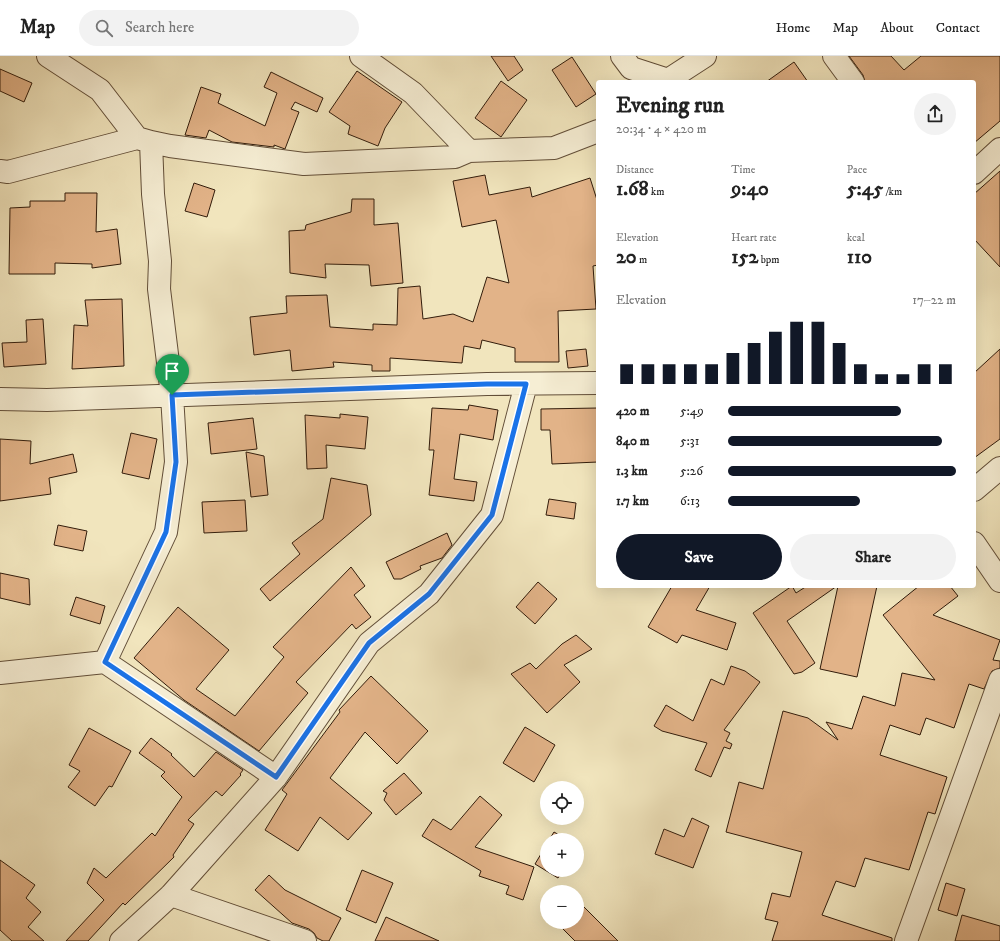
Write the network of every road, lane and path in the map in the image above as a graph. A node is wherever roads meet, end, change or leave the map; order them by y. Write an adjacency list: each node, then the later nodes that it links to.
1 (48, 56): 8 (street)
2 (361, 56): 10 (street)
3 (622, 56): 4 (street)
4 (705, 56)
5 (834, 56): 6 (street)
6 (852, 80)
7 (596, 132): 10 (street)
8 (144, 140): 10 (street); 11 (street); 15 (street)
9 (1000, 150): 12 (street)
10 (469, 151)
11 (0, 171)
12 (976, 171)
13 (596, 383): 14 (street)
14 (526, 384): 15 (street); 24 (street)
15 (172, 395): 16 (street); 21 (street)
16 (0, 399)
17 (1000, 468): 18 (street)
18 (976, 488)
19 (976, 546): 20 (street)
20 (1000, 581)
21 (105, 662): 22 (street); 24 (street)
22 (0, 673)
23 (1000, 680): 28 (street)
24 (276, 777): 25 (street)
25 (171, 895): 26 (street); 27 (street)
26 (121, 941)
27 (305, 941)
28 (906, 941)

